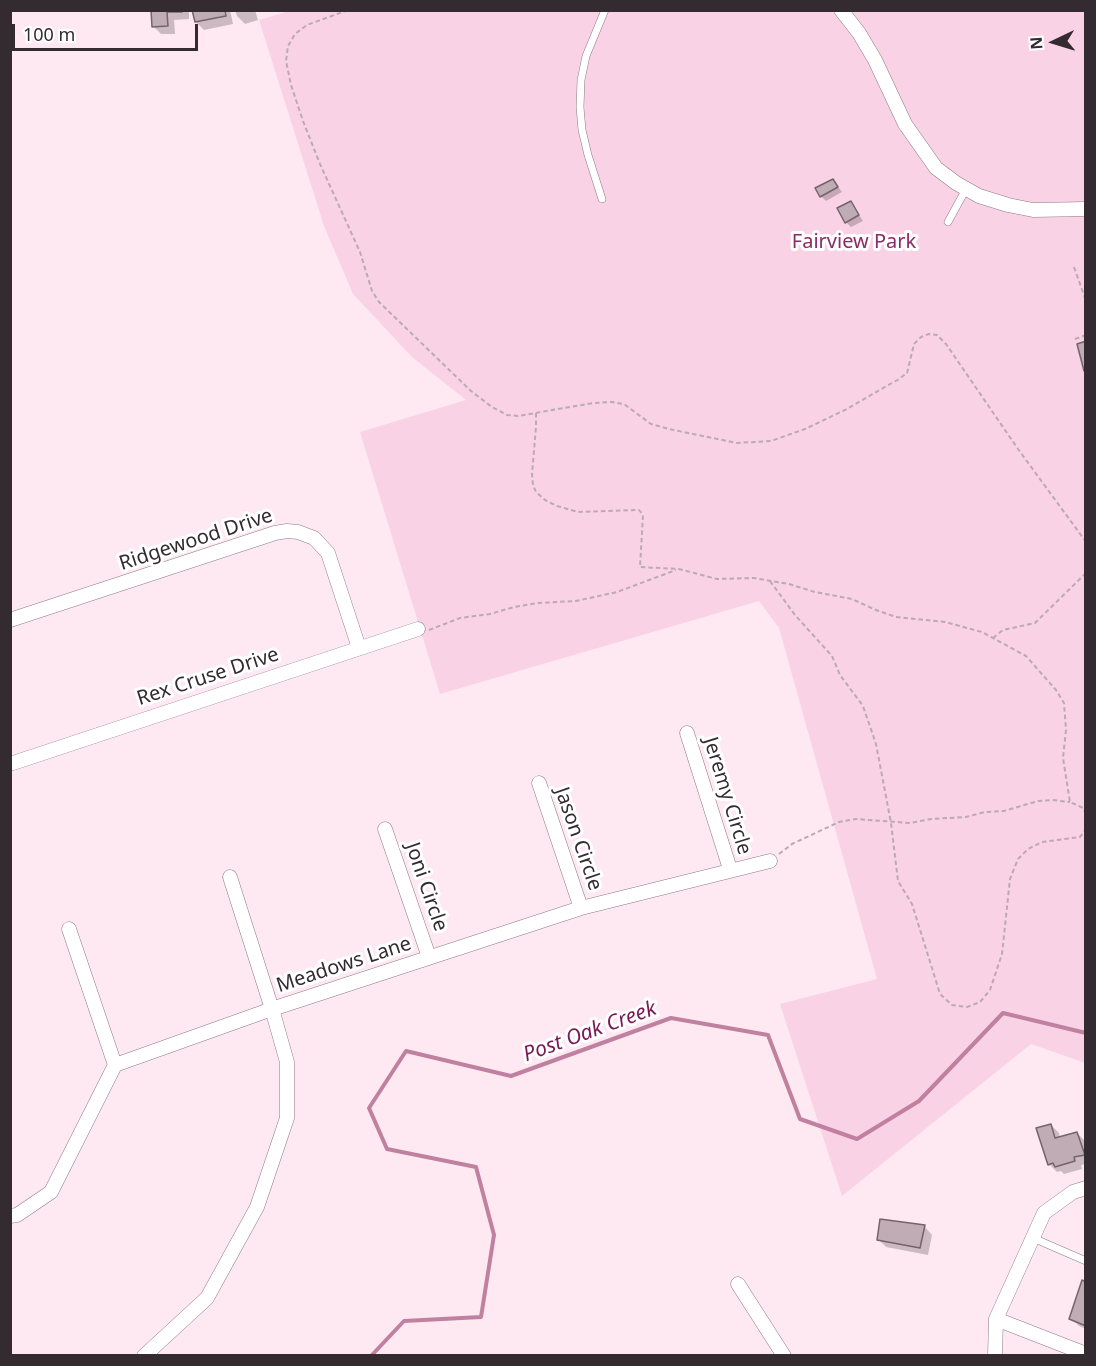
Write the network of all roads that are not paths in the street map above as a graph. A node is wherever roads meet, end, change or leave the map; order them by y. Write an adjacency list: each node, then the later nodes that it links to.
1 (605, 10): 4 (lane)
2 (841, 10): 3 (street)
3 (966, 189): 5 (street); 6 (lane)
4 (602, 199)
5 (1086, 209)
6 (948, 222)
7 (10, 620): 9 (street, Ridgewood Drive)
8 (418, 629): 9 (street, Rex Cruse Drive)
9 (359, 648): 11 (street, Rex Cruse Drive)
10 (687, 733): 15 (street, Jeremy Circle)
11 (10, 764)
12 (539, 783): 17 (street, Jason Circle)
13 (385, 829): 19 (street, Joni Circle)
14 (770, 861): 15 (street, Meadows Lane)
15 (730, 869): 17 (street, Meadows Lane)
16 (230, 877): 20 (street)
17 (581, 908): 19 (street, Meadows Lane)
18 (69, 929): 21 (street)
19 (429, 957): 20 (street, Meadows Lane)
20 (272, 1009): 21 (street, Meadows Lane); 29 (street)
21 (116, 1065): 23 (street)
22 (1079, 1190): 24 (street)
23 (10, 1216)
24 (1032, 1238): 25 (lane); 27 (street)
25 (1086, 1261)
26 (738, 1284): 30 (street)
27 (996, 1318): 28 (street); 31 (street)
28 (1086, 1354)
29 (144, 1356)
30 (784, 1356)
31 (995, 1356)

